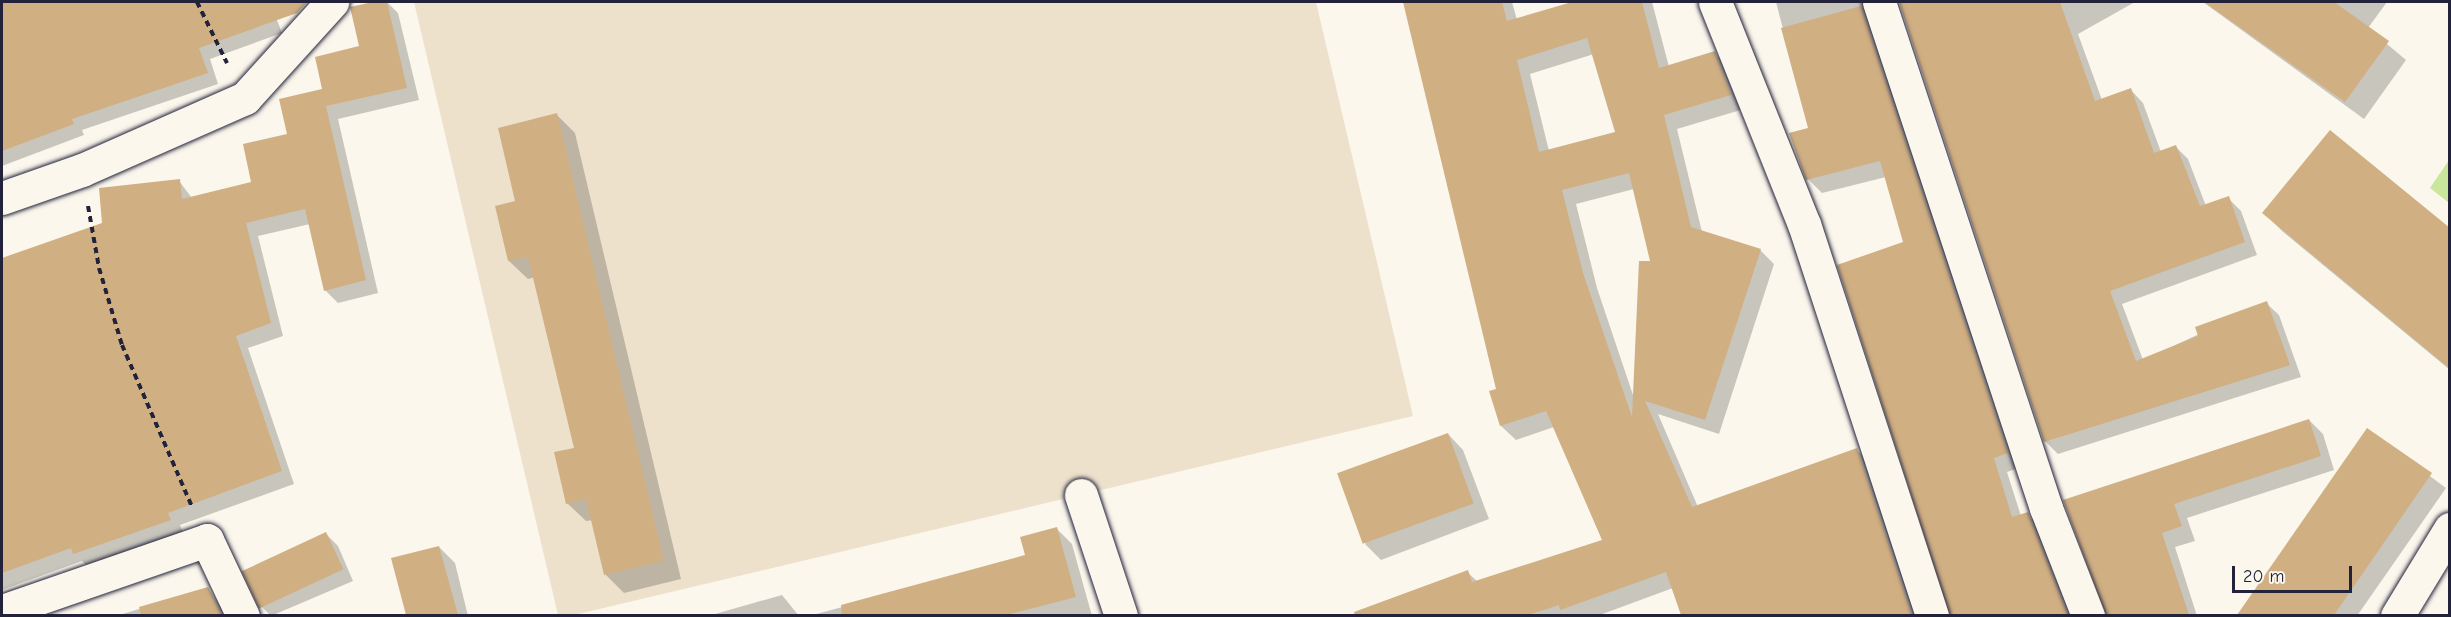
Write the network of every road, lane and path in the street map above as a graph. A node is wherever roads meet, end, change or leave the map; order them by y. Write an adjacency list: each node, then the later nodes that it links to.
1 (197, 2): 5 (path)
2 (332, 2): 5 (street)
3 (1715, 2): 14 (street)
4 (1879, 2): 15 (street)
5 (245, 98): 6 (street)
6 (82, 170): 7 (street); 10 (path)
7 (2, 198)
8 (1081, 495): 13 (street)
9 (2450, 529): 16 (street)
10 (207, 540): 11 (street); 12 (street)
11 (2, 611)
12 (243, 615)
13 (1121, 615)
14 (1932, 615)
15 (2088, 615)
16 (2397, 615)

